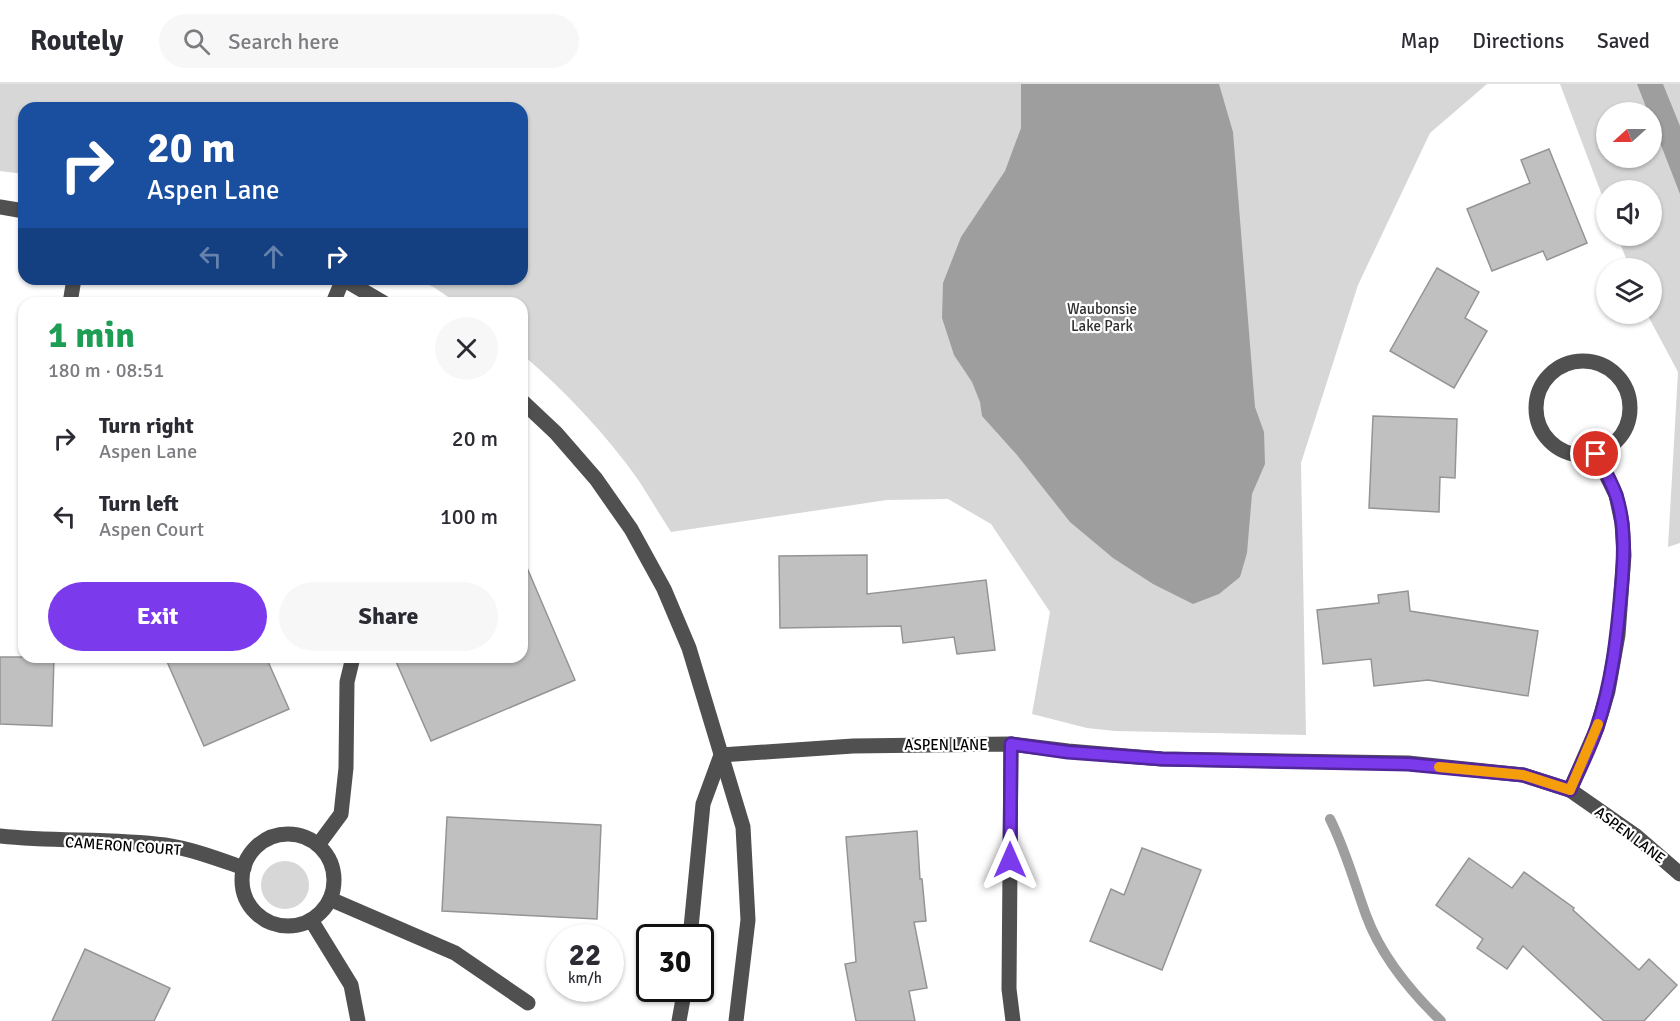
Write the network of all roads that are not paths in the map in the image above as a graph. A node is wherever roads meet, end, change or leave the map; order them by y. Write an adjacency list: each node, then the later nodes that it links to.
1 (0, 207): 2 (street)
2 (18, 210)
3 (353, 285): 4 (street)
4 (374, 297)
5 (528, 407): 9 (street)
6 (1596, 454): 6 (street); 10 (street)
7 (352, 663): 12 (street)
8 (1011, 744): 9 (street, ASPEN LANE); 10 (street, ASPEN LANE); 23 (street)
9 (721, 755): 17 (street); 22 (street)
10 (1570, 790): 14 (street, ASPEN LANE)
11 (0, 836): 13 (street, CAMERON COURT)
12 (318, 846): 13 (street); 15 (street)
13 (244, 868): 16 (street)
14 (1680, 874)
15 (330, 898): 16 (street); 19 (street)
16 (311, 920): 20 (street)
17 (691, 924)
18 (682, 1002): 21 (street)
19 (528, 1003)
20 (357, 1021)
21 (679, 1021)
22 (736, 1021)
23 (1013, 1021)

